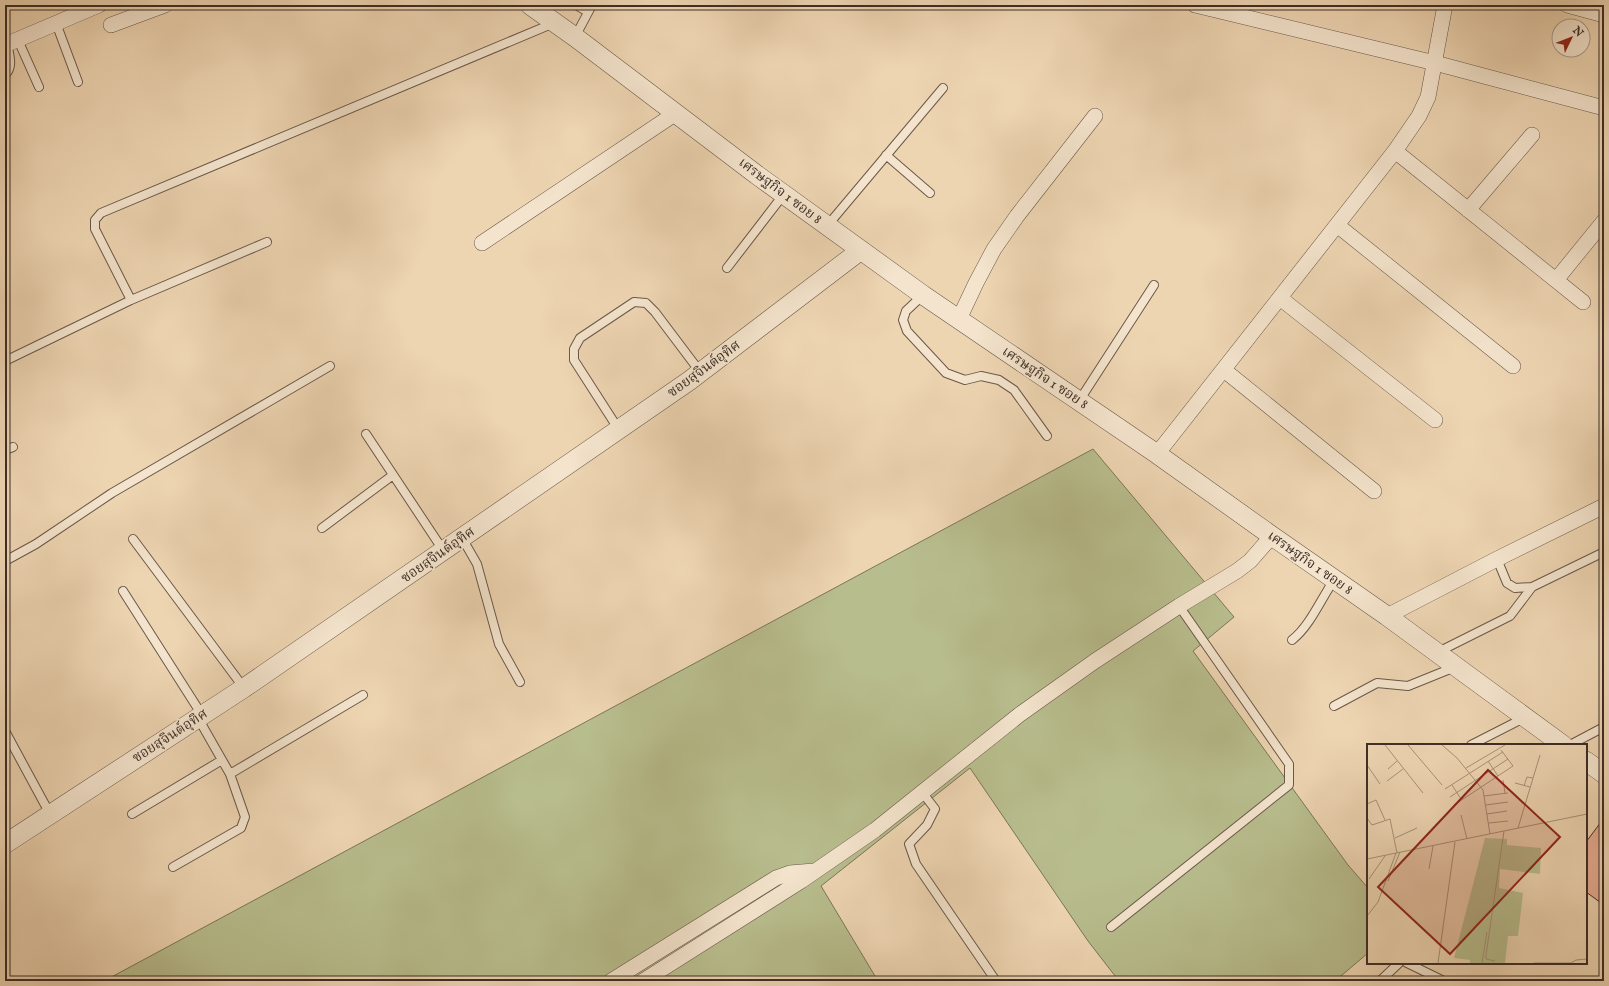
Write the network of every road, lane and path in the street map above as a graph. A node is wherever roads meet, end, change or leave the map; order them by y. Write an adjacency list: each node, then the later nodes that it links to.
1 (100, 5): 12 (street)
2 (165, 5): 14 (street)
3 (530, 5): 13 (street, เศรษฐกิจ 1 ซอย 8)
4 (576, 5): 10 (lane)
5 (592, 5): 10 (lane)
6 (1195, 5): 9 (street)
7 (1445, 5): 17 (street)
8 (1567, 5): 11 (street)
9 (1214, 7): 17 (street)
10 (588, 12): 15 (lane)
11 (1604, 15)
12 (56, 23): 16 (street); 19 (lane)
13 (555, 23): 15 (street, เศรษฐกิจ 1 ซอย 8); 42 (lane)
14 (111, 24)
15 (575, 37): 23 (street, เศรษฐกิจ 1 ซอย 8)
16 (10, 43): 18 (lane); 20 (lane)
17 (1435, 63): 22 (street); 26 (street)
18 (5, 75)
19 (78, 82)
20 (39, 87)
21 (943, 88): 27 (lane)
22 (1604, 108)
23 (676, 112): 29 (street, เศรษฐกิจ 1 ซอย 8); 35 (street)
24 (1095, 116): 44 (street)
25 (1532, 135): 30 (street)
26 (1395, 152): 30 (street); 32 (street)
27 (886, 155): 28 (lane); 33 (lane)
28 (930, 193)
29 (784, 194): 33 (street, เศรษฐกิจ 1 ซอย 8); 37 (lane)
30 (1468, 210): 38 (street)
31 (1604, 221): 38 (street)
32 (1337, 225): 41 (street); 47 (street)
33 (827, 226): 36 (street, เศรษฐกิจ 1 ซอย 8)
34 (267, 242): 42 (lane)
35 (482, 243)
36 (860, 250): 40 (street, เศรษฐกิจ 1 ซอย 8); 49 (street, ซอยสุจินต์อุทิศ)
37 (727, 268)
38 (1556, 280): 43 (street)
39 (1154, 285): 50 (lane)
40 (923, 295): 44 (street, เศรษฐกิจ 1 ซอย 8); 54 (lane)
41 (1280, 298): 48 (street); 51 (street)
42 (130, 300): 45 (lane)
43 (1583, 302)
44 (959, 319): 50 (street, เศรษฐกิจ 1 ซอย 8)
45 (5, 361)
46 (330, 366): 68 (lane)
47 (1513, 366)
48 (1224, 370): 57 (street); 59 (street)
49 (700, 373): 52 (street, ซอยสุจินต์อุทิศ); 52 (lane)
50 (1079, 401): 57 (street, เศรษฐกิจ 1 ซอย 8)
51 (1435, 420)
52 (619, 430): 63 (street, ซอยสุจินต์อุทิศ)
53 (366, 434): 58 (lane)
54 (1047, 436)
55 (13, 447): 56 (lane)
56 (5, 450)
57 (1158, 454): 62 (street, เศรษฐกิจ 1 ซอย 8)
58 (393, 475): 61 (lane); 65 (lane)
59 (1374, 491)
60 (1604, 506): 67 (street)
61 (322, 528)
62 (1272, 536): 69 (street, เศรษฐกิจ 1 ซอย 8); 72 (street)
63 (462, 538): 65 (street, ซอยสุจินต์อุทิศ); 77 (lane)
64 (133, 539): 78 (lane)
65 (444, 551): 78 (street, ซอยสุจินต์อุทิศ)
66 (1604, 552): 70 (lane)
67 (1496, 559): 70 (lane); 73 (street)
68 (5, 561)
69 (1334, 580): 73 (street, เศรษฐกิจ 1 ซอย 8); 74 (lane)
70 (1532, 587): 75 (lane)
71 (123, 591): 81 (lane)
72 (1179, 606): 92 (street); 98 (lane)
73 (1387, 616): 75 (street, เศรษฐกิจ 1 ซอย 8)
74 (1292, 640)
75 (1437, 653): 76 (street, เศรษฐกิจ 1 ซอย 8)
76 (1456, 667): 80 (lane); 82 (street, เศรษฐกิจ 1 ซอย 8)
77 (520, 682)
78 (244, 688): 81 (street, ซอยสุจินต์อุทิศ)
79 (363, 695): 90 (lane)
80 (1334, 706)
81 (200, 716): 88 (lane); 93 (street, ซอยสุจินต์อุทิศ)
82 (1525, 717): 85 (lane); 86 (street, เศรษฐกิจ 1 ซอย 8)
83 (1604, 727): 87 (lane)
84 (5, 731): 93 (lane)
85 (1473, 744)
86 (1562, 744)
87 (1572, 744)
88 (222, 760): 90 (lane); 94 (lane)
89 (1587, 762): 91 (street)
90 (230, 774): 96 (lane)
91 (1604, 774)
92 (922, 792): 97 (street); 103 (lane)
93 (50, 814): 95 (street, ซอยสุจินต์อุทิศ)
94 (132, 814)
95 (5, 844)
96 (173, 867)
97 (815, 871): 101 (street); 102 (street)
98 (1111, 927)
99 (1398, 964): 104 (lane)
100 (1409, 964): 105 (lane)
101 (611, 981)
102 (642, 981)
103 (996, 981)
104 (1380, 981)
105 (1444, 981)

